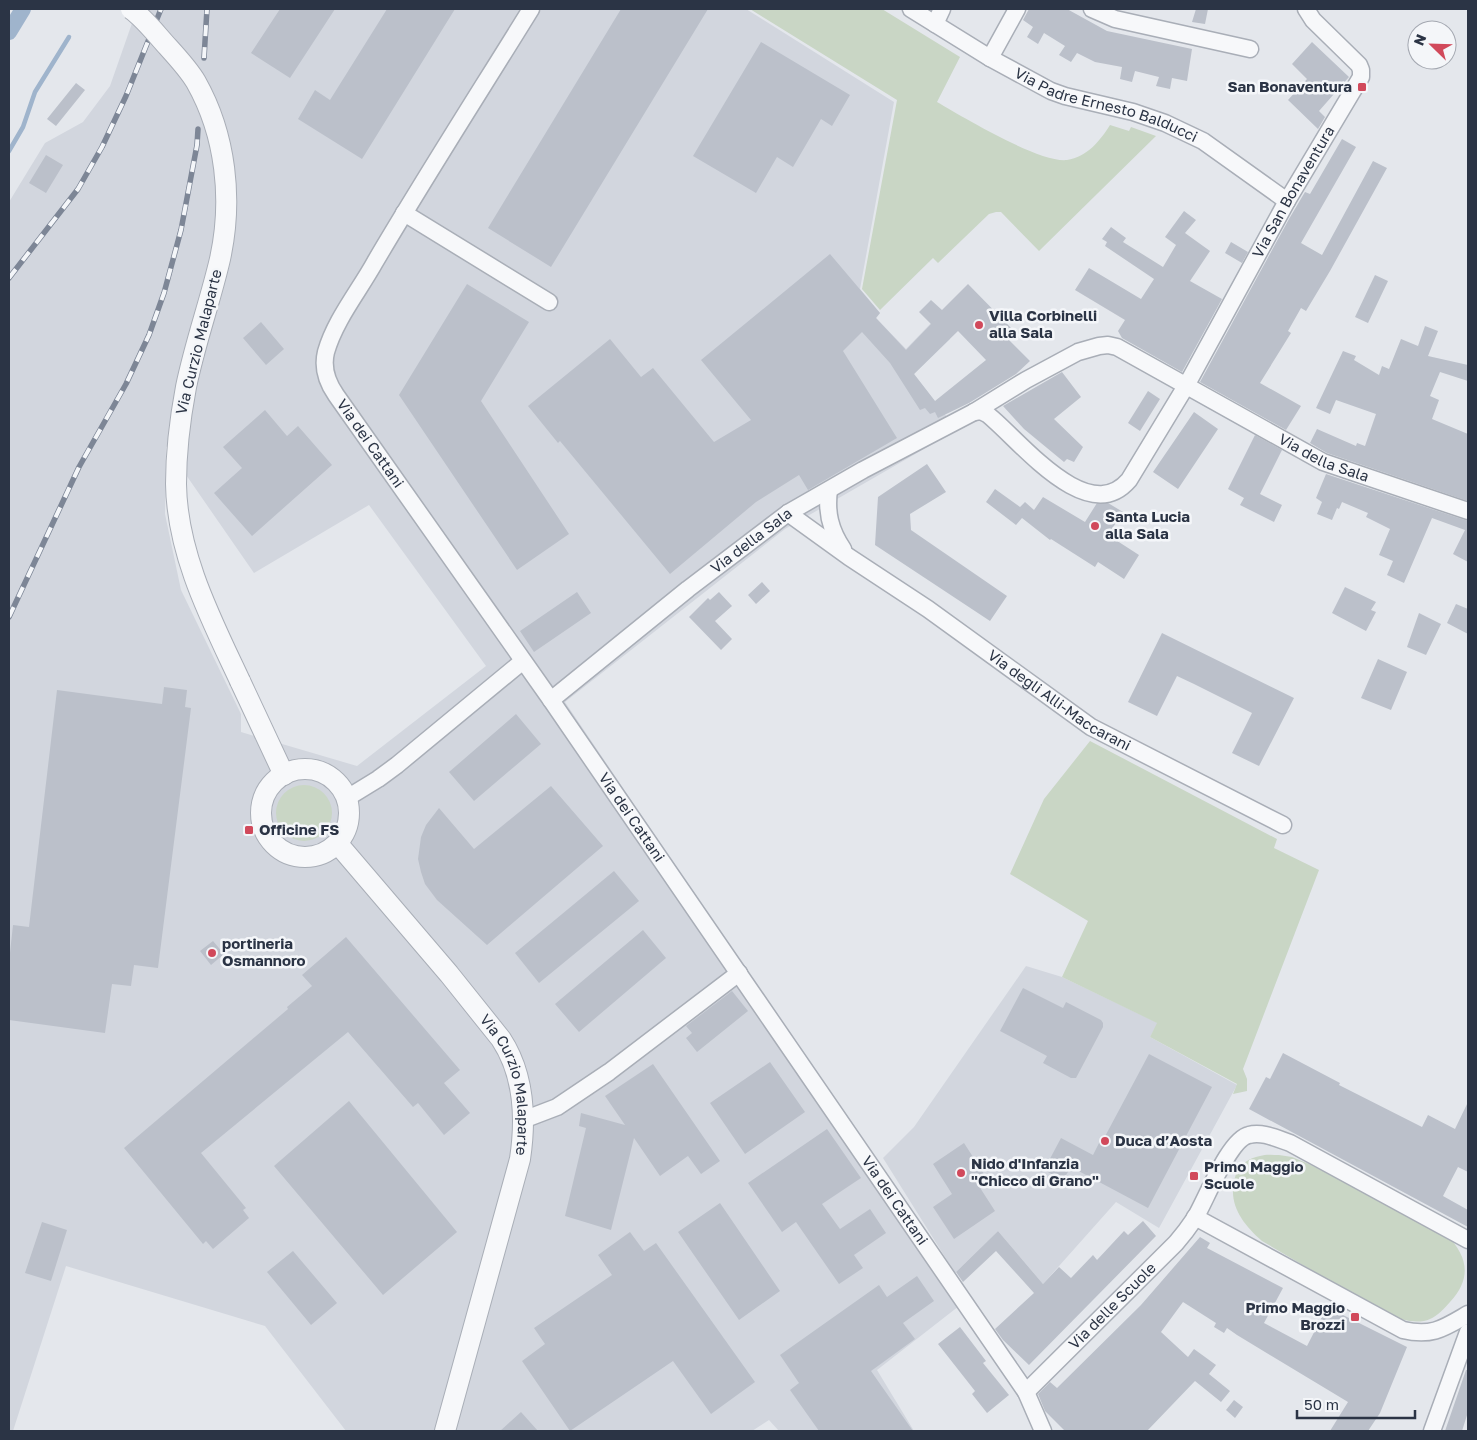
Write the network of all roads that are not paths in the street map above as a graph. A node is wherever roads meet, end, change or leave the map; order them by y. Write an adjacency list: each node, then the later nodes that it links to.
1 (131, 9): 21 (street, Via Curzio Malaparte, bridge)
2 (530, 9): 11 (street, Via dei Cattani)
3 (911, 9): 7 (street, Via Padre Ernesto Balducci)
4 (1016, 9): 9 (street)
5 (1092, 9): 8 (street)
6 (1306, 9): 10 (street, Via San Bonaventura)
7 (938, 16): 9 (street, Via Padre Ernesto Balducci)
8 (1250, 49)
9 (990, 58): 10 (street, Via Padre Ernesto Balducci)
10 (1287, 201): 13 (street, Via San Bonaventura)
11 (404, 213): 12 (street); 19 (street, Via dei Cattani)
12 (548, 302)
13 (1186, 386): 14 (street, Via della Sala); 14 (street); 16 (street, Via della Sala)
14 (982, 414): 15 (street, Via della Sala)
15 (829, 490): 17 (street, Via della Sala); 18 (street, Via degli Alli-Maccarani)
16 (1468, 511)
17 (788, 513): 18 (street, Via degli Alli-Maccarani); 20 (street, Via della Sala)
18 (849, 557): 23 (street, Via degli Alli-Maccarani)
19 (523, 661): 20 (street, Via dei Cattani); 22 (street)
20 (551, 700): 25 (street, Via dei Cattani)
21 (284, 774): 22 (street); 24 (street)
22 (347, 798): 24 (street)
23 (1282, 825)
24 (338, 844): 26 (street, Via Curzio Malaparte)
25 (739, 973): 26 (street); 31 (street, Via dei Cattani)
26 (523, 1120): 32 (street, Via Curzio Malaparte)
27 (1196, 1217): 28 (street, Via delle Scuole); 29 (street); 31 (street, Via delle Scuole)
28 (1468, 1240)
29 (1468, 1314)
30 (1468, 1332): 34 (street)
31 (1026, 1392): 33 (street, Via dei Cattani)
32 (445, 1431)
33 (1043, 1431)
34 (1432, 1431)

